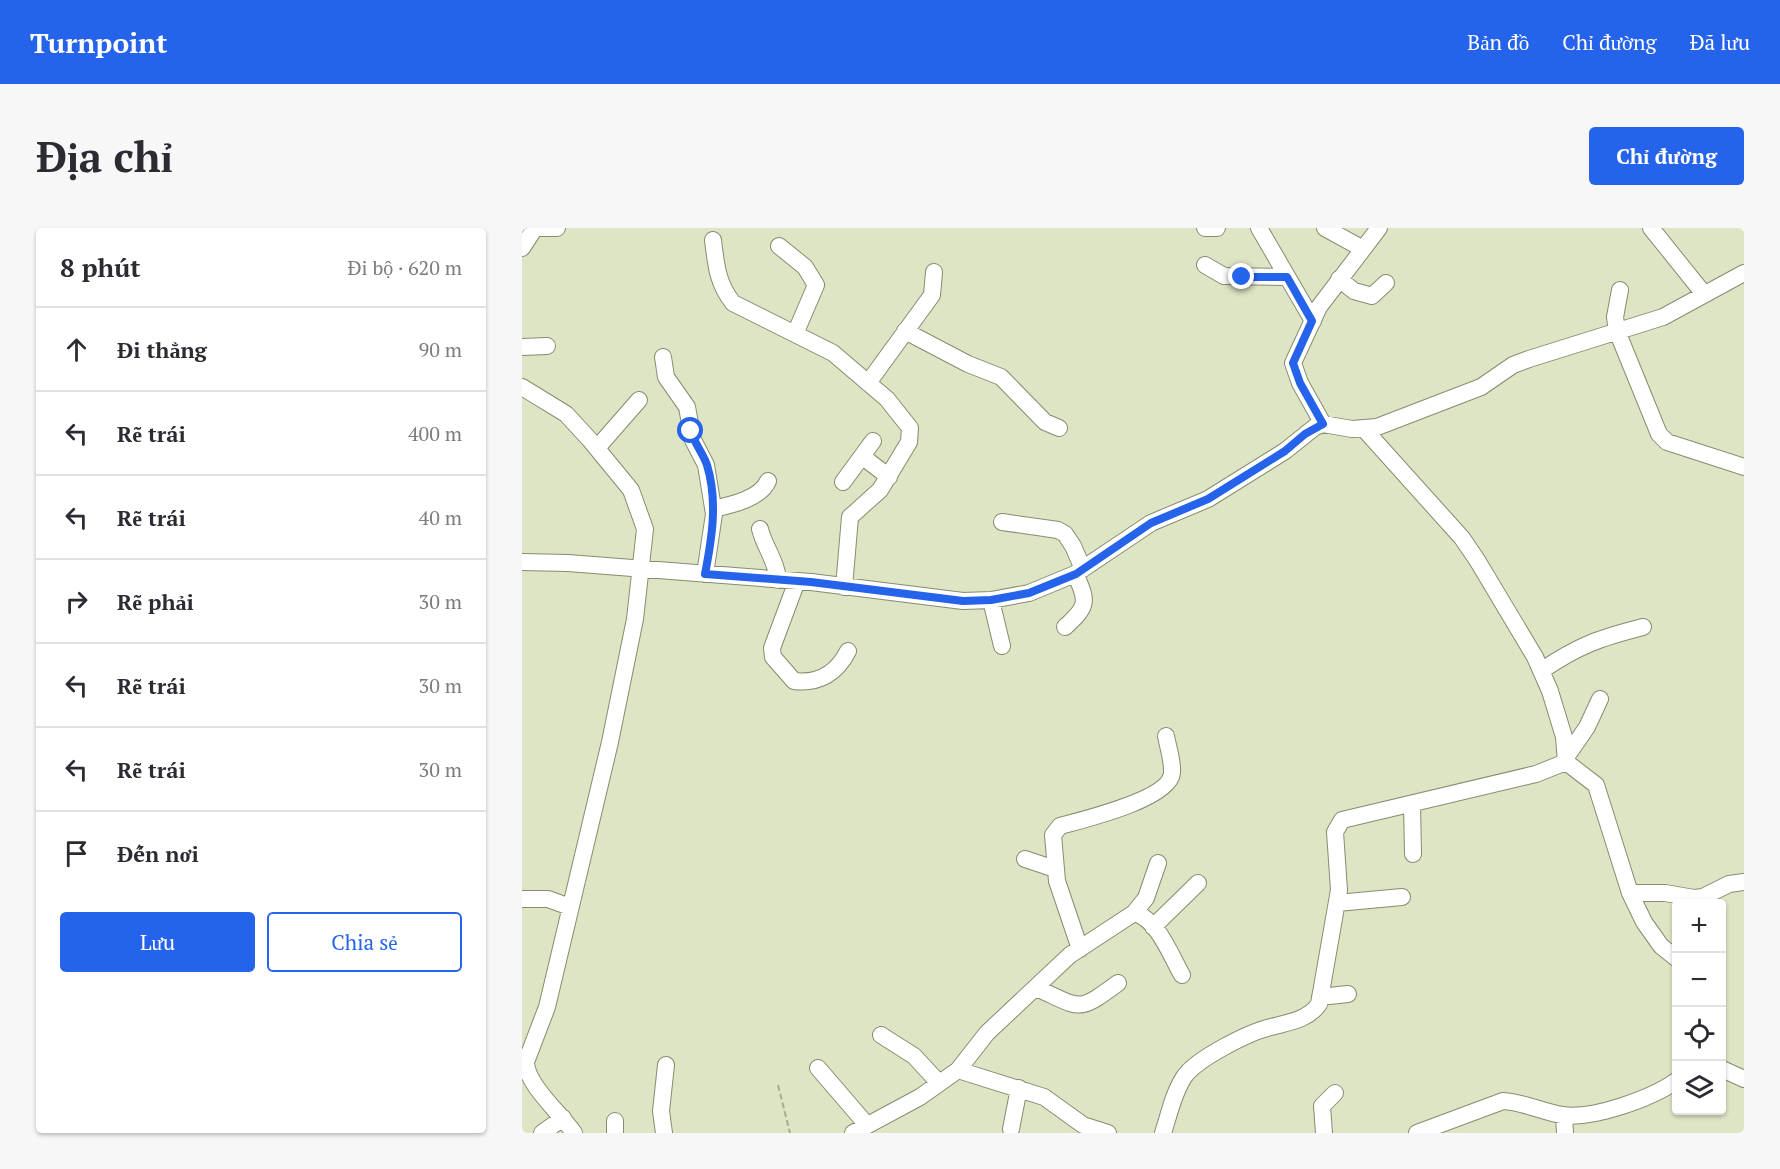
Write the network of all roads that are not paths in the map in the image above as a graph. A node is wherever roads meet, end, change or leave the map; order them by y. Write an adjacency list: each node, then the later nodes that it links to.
1 (535, 228): 2 (street); 11 (street)
2 (557, 228)
3 (1205, 228): 4 (street)
4 (1217, 228)
5 (1259, 228): 16 (street)
6 (1379, 228): 12 (street)
7 (1651, 228): 20 (street)
8 (1329, 229): 12 (street)
9 (713, 240): 24 (street)
10 (779, 246): 24 (street)
11 (522, 248)
12 (1363, 249): 17 (street)
13 (1205, 265): 16 (street)
14 (933, 272): 22 (street)
15 (1744, 273): 20 (street)
16 (1287, 277): 21 (street)
17 (1339, 279): 18 (street); 21 (street)
18 (1386, 283)
19 (1620, 290): 23 (street)
20 (1704, 294): 23 (street)
21 (1312, 321): 31 (street)
22 (905, 331): 28 (street); 32 (street)
23 (1617, 331): 33 (street); 37 (street)
24 (795, 334): 28 (street)
25 (547, 346): 26 (street)
26 (522, 347)
27 (663, 357): 41 (street)
28 (868, 383): 38 (street)
29 (522, 387): 35 (street)
30 (639, 400): 35 (street)
31 (1323, 424): 33 (street); 46 (street)
32 (1059, 428)
33 (1364, 429): 56 (street)
34 (873, 441): 36 (street)
35 (597, 448): 45 (street)
36 (863, 457): 38 (street); 40 (street)
37 (1744, 467)
38 (889, 477): 50 (street)
39 (768, 481): 41 (street)
40 (843, 482)
41 (713, 509): 47 (street)
42 (1002, 522): 46 (street)
43 (760, 529): 48 (street)
44 (522, 562): 45 (street)
45 (641, 568): 47 (street); 71 (street)
46 (1079, 571): 51 (street); 52 (street)
47 (705, 574): 48 (street)
48 (778, 580): 49 (street)
49 (797, 581): 50 (street); 55 (street)
50 (844, 587): 51 (street)
51 (991, 600): 54 (street)
52 (1065, 627)
53 (1643, 627): 56 (street)
54 (1002, 646)
55 (848, 651)
56 (1542, 671): 59 (street)
57 (1600, 699): 59 (street)
58 (1166, 736): 64 (street)
59 (1566, 759): 60 (street); 67 (street)
60 (1412, 804): 61 (street); 70 (street)
61 (1413, 854)
62 (1025, 859): 64 (street)
63 (1158, 863): 72 (street)
64 (1055, 869): 74 (street)
65 (1744, 882): 67 (street)
66 (1198, 883): 73 (street)
67 (1630, 893): 75 (street)
68 (1402, 897): 70 (street)
69 (522, 899): 71 (street)
70 (1337, 903): 80 (street)
71 (570, 907): 82 (street)
72 (1134, 913): 73 (street); 74 (street)
73 (1153, 927): 76 (street)
74 (1080, 949): 78 (street)
75 (1672, 954)
76 (1182, 975)
77 (1118, 983): 78 (street)
78 (1036, 988): 85 (street)
79 (1348, 994): 80 (street)
80 (1320, 997): 100 (street)
81 (880, 1035): 88 (street)
82 (524, 1061): 93 (street)
83 (666, 1065): 99 (street)
84 (818, 1068): 94 (street)
85 (958, 1070): 88 (street); 90 (street)
86 (1726, 1072): 87 (street)
87 (1744, 1079)
88 (939, 1083): 94 (street)
89 (1672, 1083): 92 (street)
90 (1019, 1088): 95 (street); 96 (street)
91 (1335, 1093): 101 (street)
92 (1564, 1116): 102 (street); 103 (street)
93 (563, 1118): 97 (street); 98 (street)
94 (860, 1129)
95 (1011, 1129)
96 (1097, 1131)
97 (542, 1133)
98 (574, 1133)
99 (664, 1133)
100 (1163, 1133)
101 (1324, 1133)
102 (1417, 1133)
103 (1565, 1133)

